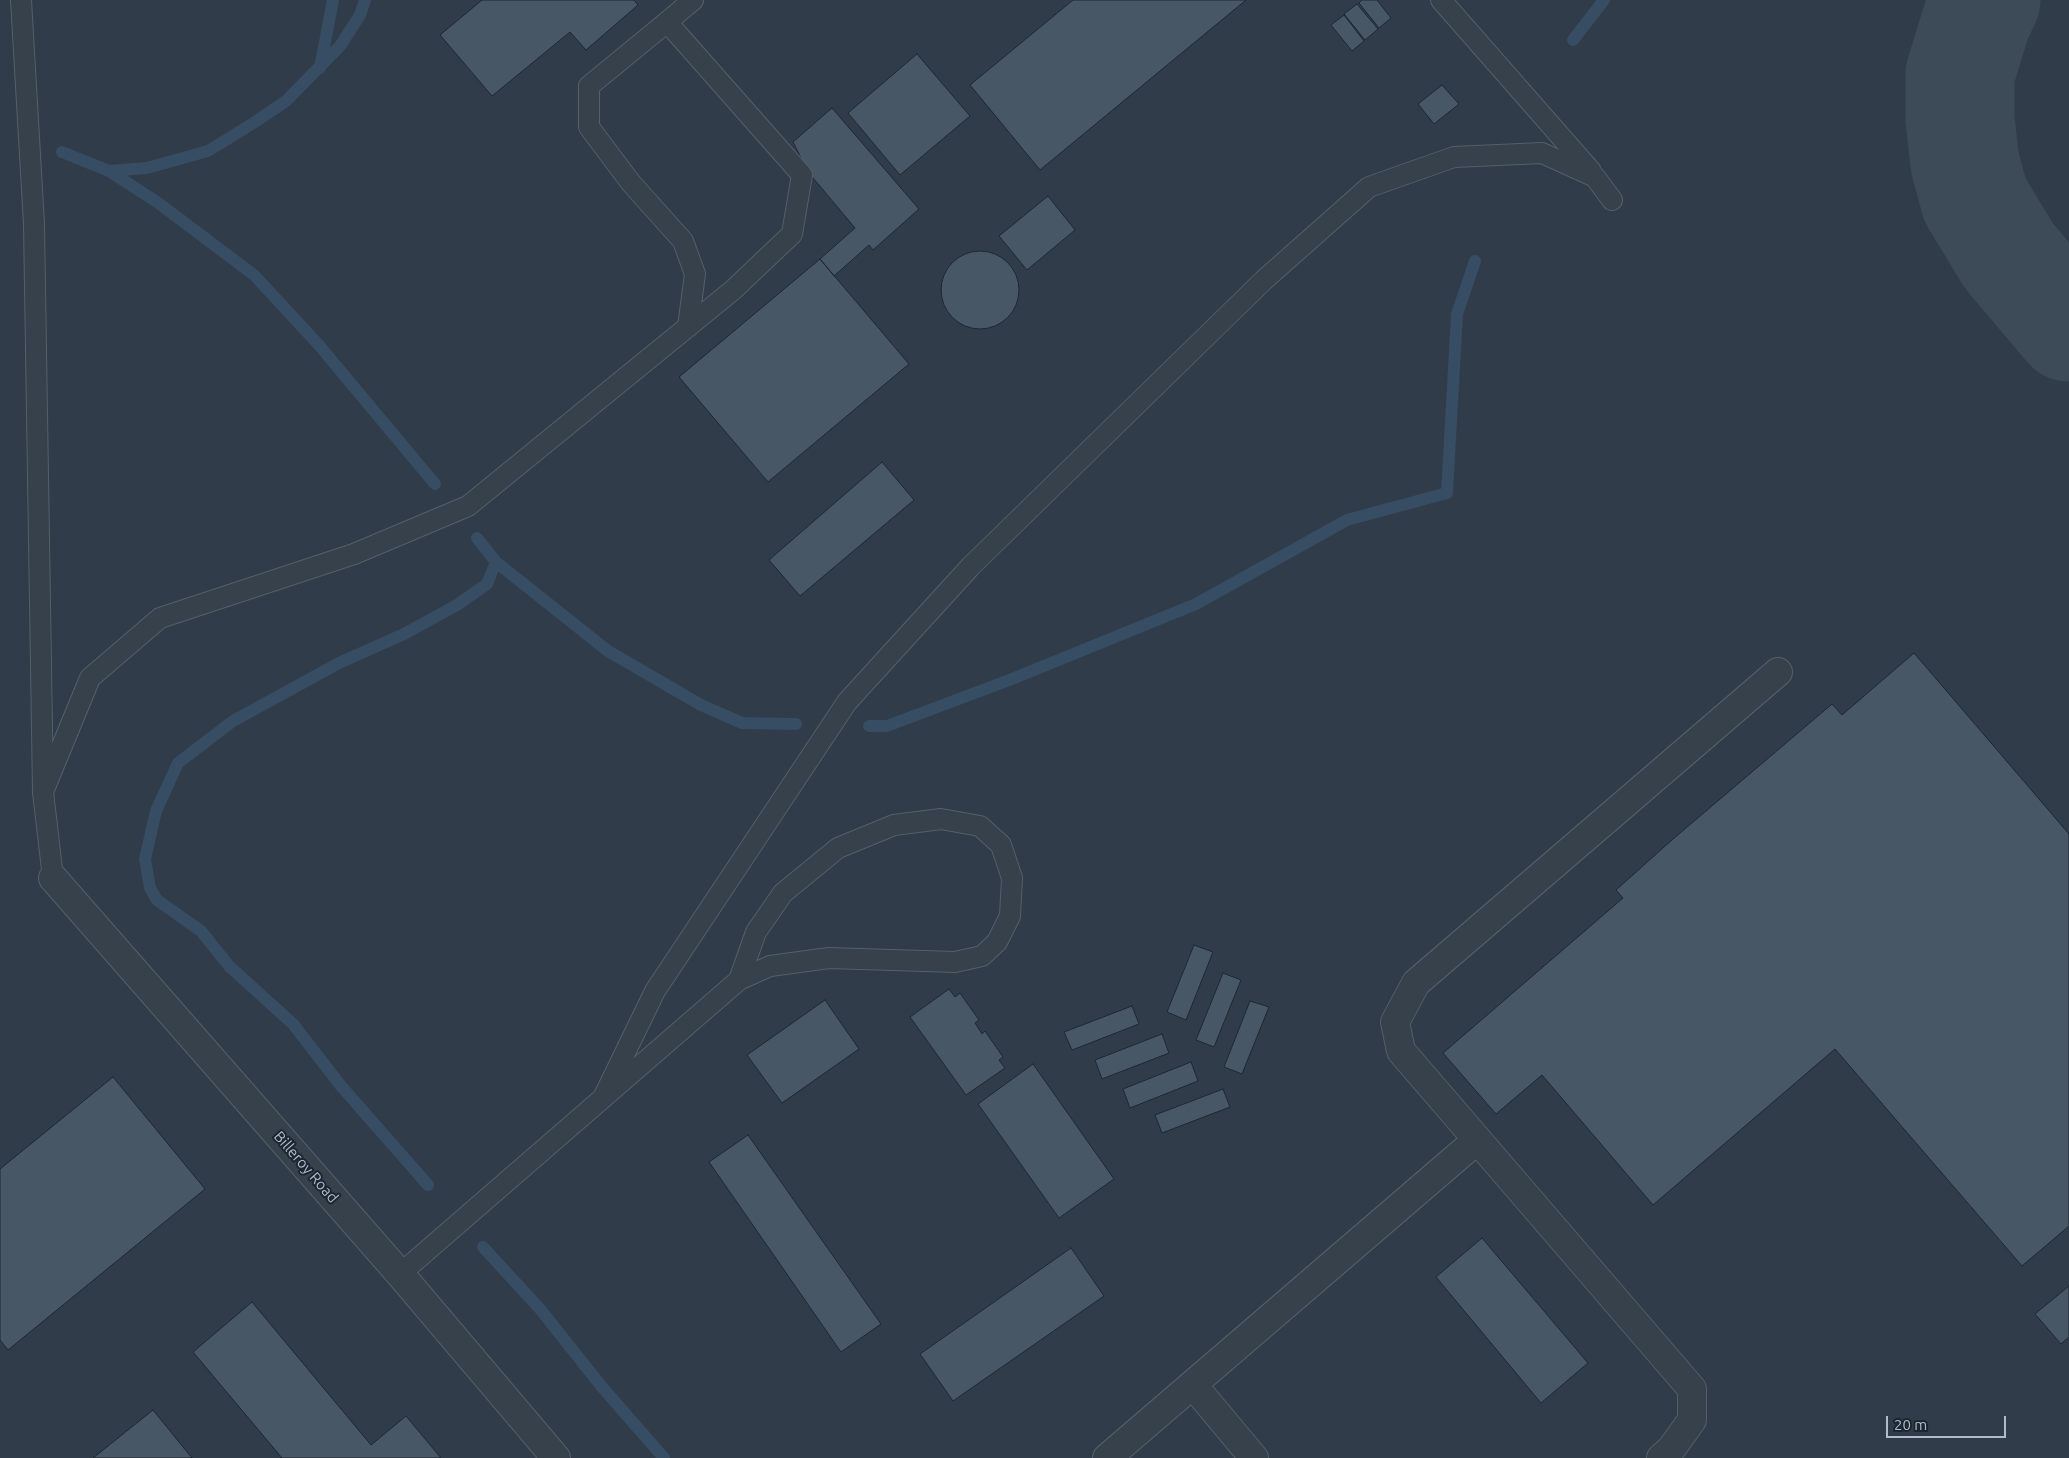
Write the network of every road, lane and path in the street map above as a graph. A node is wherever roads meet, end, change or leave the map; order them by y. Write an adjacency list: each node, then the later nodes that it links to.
1 (21, 0): 9 (lane)
2 (693, 0): 4 (lane)
3 (1441, 0): 5 (lane)
4 (667, 22): 7 (lane); 7 (lane)
5 (1595, 177): 6 (lane); 12 (lane)
6 (1612, 200)
7 (688, 327): 9 (lane)
8 (1778, 672): 13 (street)
9 (43, 792): 10 (lane)
10 (53, 878): 14 (street, Billeroy Road)
11 (739, 980): 11 (lane); 12 (lane)
12 (603, 1098): 14 (lane)
13 (1477, 1140): 15 (street); 19 (street)
14 (400, 1274): 16 (street, Billeroy Road)
15 (1193, 1384): 17 (street); 18 (street)
16 (556, 1458)
17 (1107, 1458)
18 (1254, 1458)
19 (1661, 1458)

